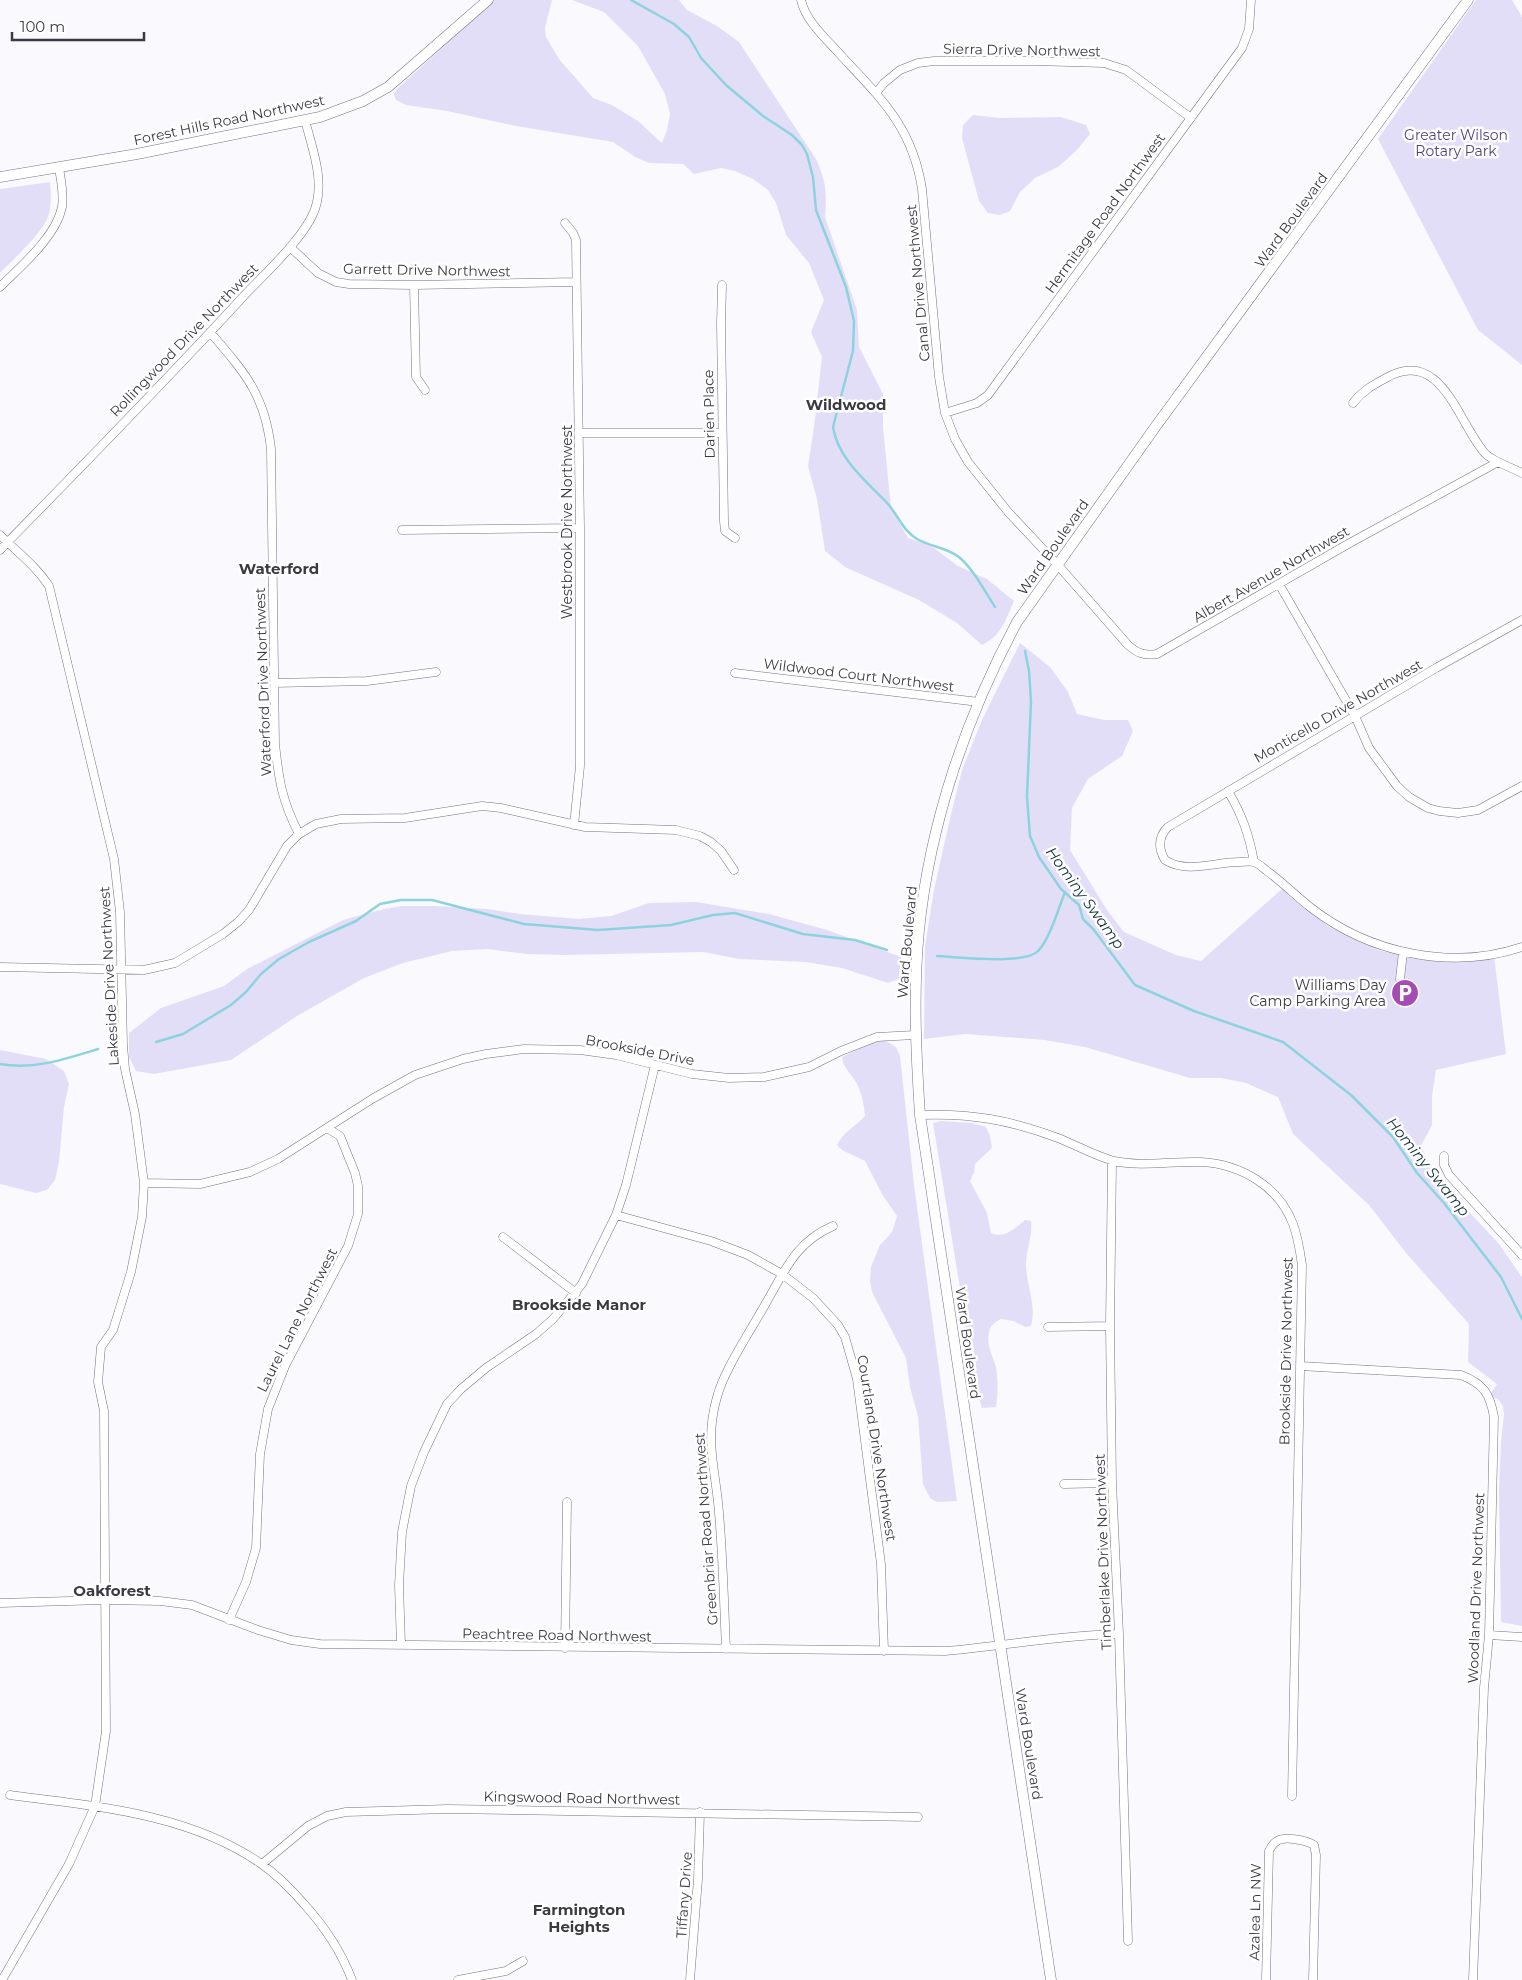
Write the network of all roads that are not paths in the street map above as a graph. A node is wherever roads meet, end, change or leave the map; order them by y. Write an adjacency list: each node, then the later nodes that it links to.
1 (488, 0): 7 (main road, Forest Hills Road Northwest)
2 (801, 0): 5 (street, Canal Drive Northwest)
3 (1252, 0): 6 (street, Hermitage Road Northwest)
4 (1468, 0): 30 (main road, Ward Boulevard)
5 (876, 93): 6 (street, Sierra Drive Northwest); 19 (street, Canal Drive Northwest)
6 (1190, 118): 19 (street, Hermitage Road Northwest)
7 (305, 120): 8 (main road, Forest Hills Road Northwest); 11 (street, Rollingwood Drive Northwest)
8 (59, 168): 9 (main road, Forest Hills Road Northwest); 15 (street)
9 (0, 177)
10 (564, 223): 12 (street, Westbrook Drive Northwest)
11 (290, 247): 13 (street, Garrett Drive Northwest); 16 (street, Rollingwood Drive Northwest)
12 (576, 282): 13 (street, Garrett Drive Northwest); 20 (street, Westbrook Drive Northwest)
13 (414, 285): 17 (street)
14 (722, 285): 21 (street, Darien Place)
15 (0, 287)
16 (210, 332): 28 (street, Rollingwood Drive Northwest); 35 (street, Waterford Drive Northwest)
17 (425, 390)
18 (1353, 403): 22 (street)
19 (945, 413): 30 (street, Canal Drive Northwest)
20 (579, 433): 21 (street); 24 (street, Westbrook Drive Northwest)
21 (722, 433): 27 (street, Darien Place)
22 (1498, 462): 23 (street); 31 (street, Albert Avenue Northwest)
23 (1522, 473)
24 (580, 528): 25 (street); 40 (street, Westbrook Drive Northwest)
25 (402, 530)
26 (0, 535): 28 (street, Lakeside Drive Northwest)
27 (734, 538)
28 (7, 542): 29 (street, Rollingwood Drive Northwest); 47 (street, Lakeside Drive Northwest)
29 (0, 550)
30 (1057, 564): 31 (street, Albert Avenue Northwest); 36 (main road, Ward Boulevard)
31 (1279, 584): 37 (street)
32 (1522, 620): 37 (street, Monticello Drive Northwest)
33 (436, 672): 35 (street)
34 (736, 673): 36 (street, Wildwood Court Northwest)
35 (274, 683): 41 (street, Waterford Drive Northwest)
36 (979, 702): 49 (main road, Ward Boulevard)
37 (1355, 716): 38 (street); 39 (street, Monticello Drive Northwest)
38 (1522, 786)
39 (1228, 790): 42 (street); 42 (street, Monticello Drive Northwest)
40 (574, 825): 41 (street); 43 (street)
41 (299, 834): 47 (street)
42 (1254, 862): 45 (street)
43 (734, 870)
44 (1522, 947): 45 (street)
45 (1403, 952): 48 (street)
46 (0, 967): 47 (street)
47 (122, 970): 55 (street, Lakeside Drive Northwest)
48 (1400, 980)
49 (915, 1035): 50 (street, Brookside Drive); 51 (main road, Ward Boulevard)
50 (655, 1065): 52 (street, Brookside Drive); 56 (street)
51 (920, 1115): 54 (street, Brookside Drive Northwest); 75 (main road, Ward Boulevard)
52 (327, 1128): 55 (street, Brookside Drive); 70 (street, Laurel Lane Northwest)
53 (1444, 1156): 59 (street)
54 (1112, 1161): 62 (street, Timberlake Drive Northwest); 64 (street, Brookside Drive Northwest)
55 (144, 1183): 68 (street, Lakeside Drive Northwest)
56 (616, 1215): 60 (street, Courtland Drive Northwest); 61 (street)
57 (833, 1226): 60 (street, Greenbriar Road Northwest)
58 (503, 1237): 61 (street)
59 (1520, 1251)
60 (782, 1274): 77 (street, Greenbriar Road Northwest); 78 (street, Courtland Drive Northwest)
61 (576, 1293): 74 (street)
62 (1110, 1326): 63 (street); 65 (street, Timberlake Drive Northwest)
63 (1048, 1327)
64 (1300, 1366): 72 (street, Woodland Drive Northwest); 80 (street, Brookside Drive Northwest)
65 (1112, 1483): 66 (street); 71 (street, Timberlake Drive Northwest)
66 (1064, 1484)
67 (567, 1502): 76 (street)
68 (104, 1600): 69 (street, Peachtree Road Northwest); 70 (street, Peachtree Road Northwest); 81 (street, Lakeside Drive Northwest)
69 (0, 1603)
70 (229, 1620): 74 (street, Peachtree Road Northwest)
71 (1119, 1634): 75 (street, Peachtree Road Northwest); 85 (street, Timberlake Drive Northwest)
72 (1489, 1635): 73 (street); 94 (street, Woodland Drive Northwest)
73 (1522, 1637)
74 (401, 1645): 76 (street, Peachtree Road Northwest)
75 (1001, 1646): 78 (street, Peachtree Road Northwest); 91 (main road, Ward Boulevard)
76 (565, 1648): 77 (street, Peachtree Road Northwest)
77 (726, 1649): 78 (street, Peachtree Road Northwest)
78 (884, 1651)
79 (10, 1795): 81 (street)
80 (1292, 1796)
81 (94, 1806): 84 (street); 87 (street, Lakeside Drive Northwest)
82 (700, 1812): 83 (street, Kingswood Road Northwest); 84 (street, Kingswood Road Northwest); 90 (street, Tiffany Drive)
83 (918, 1817)
84 (262, 1864): 88 (street)
85 (1128, 1941)
86 (523, 1961): 89 (street)
87 (2, 1980)
88 (352, 1980)
89 (458, 1980)
90 (690, 1980)
91 (1051, 1980)
92 (1266, 1980): 93 (street, Azalea Ln NW)
93 (1313, 1980)
94 (1473, 1980)

